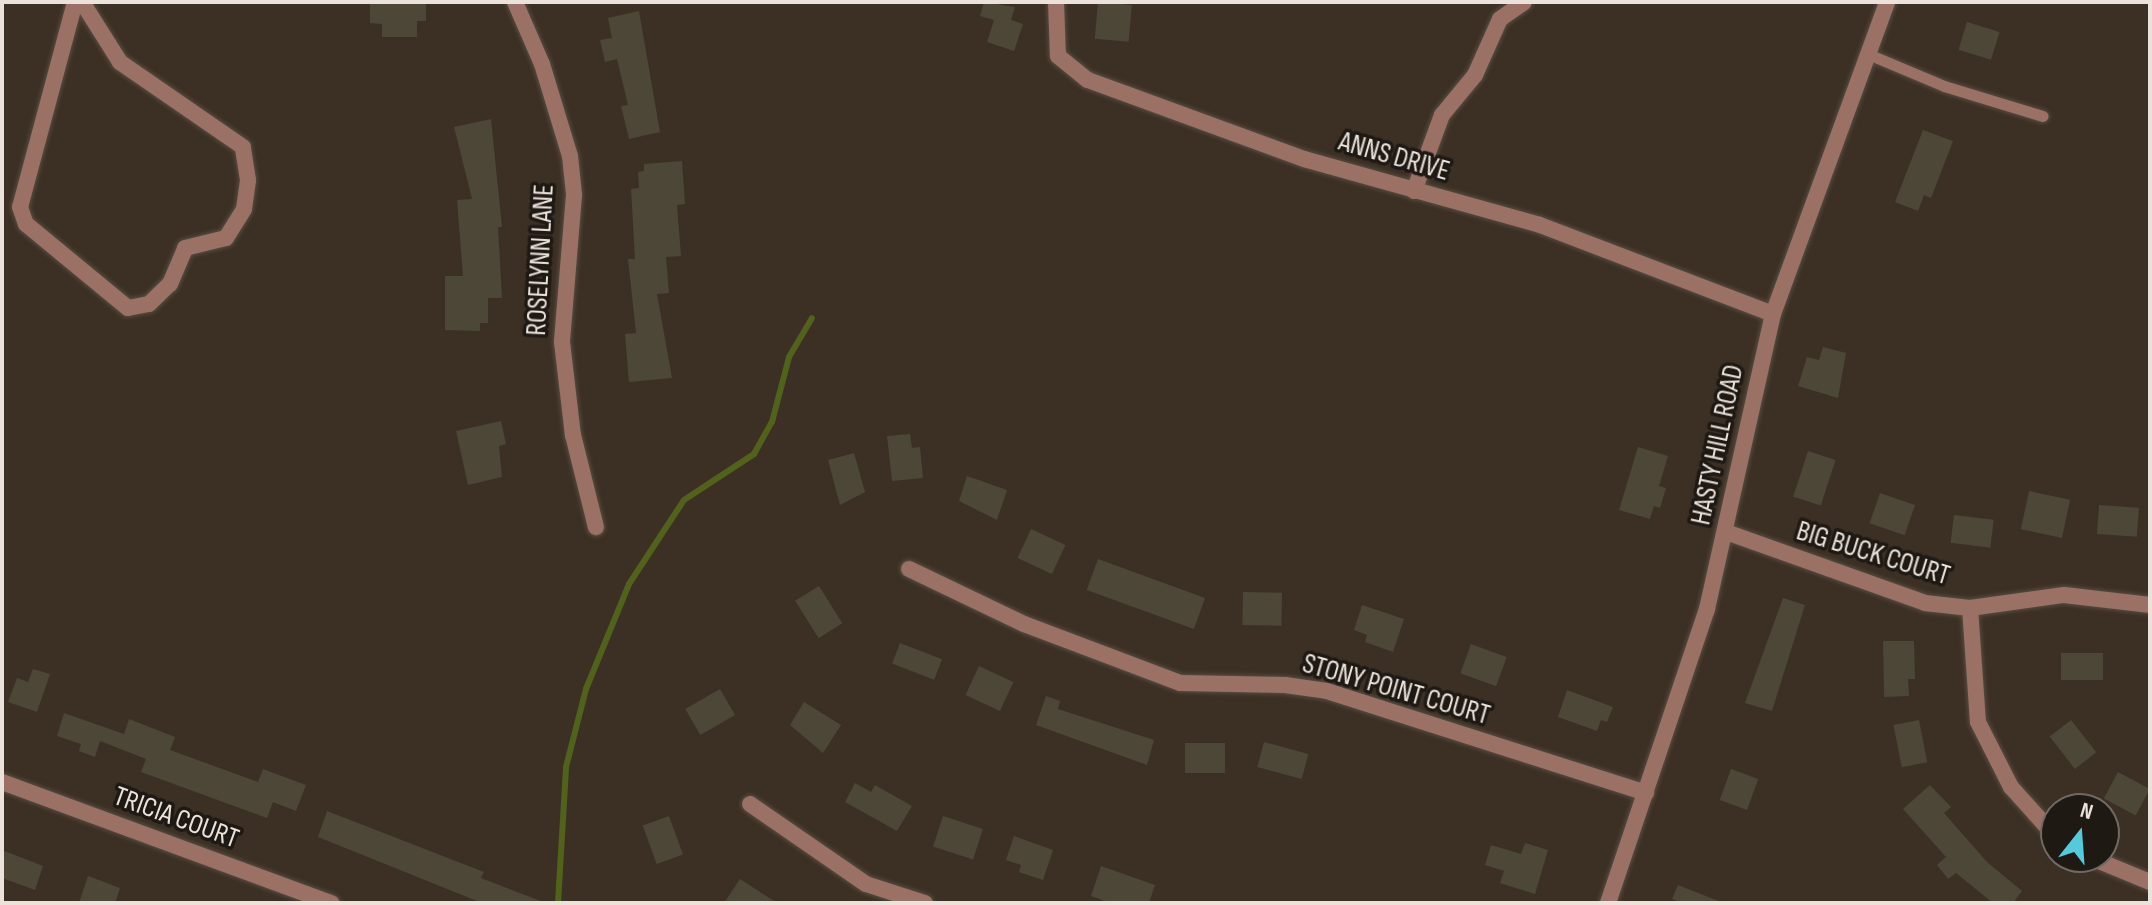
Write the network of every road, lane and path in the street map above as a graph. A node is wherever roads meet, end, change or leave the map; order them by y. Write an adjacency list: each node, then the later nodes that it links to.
1 (75, 2): 2 (street)
2 (82, 2)
3 (515, 2): 11 (street, ROSELYNN LANE)
4 (1056, 2): 9 (street, ANNS DRIVE)
5 (1524, 2): 9 (street)
6 (1887, 2): 7 (street, HASTY HILL ROAD)
7 (1868, 54): 8 (lane); 10 (street, HASTY HILL ROAD)
8 (2043, 116)
9 (1414, 191): 10 (street, ANNS DRIVE)
10 (1773, 314): 12 (street, HASTY HILL ROAD)
11 (596, 527)
12 (1726, 532): 15 (street, BIG BUCK COURT); 17 (street, HASTY HILL ROAD)
13 (909, 569): 17 (street, STONY POINT COURT)
14 (2150, 605): 15 (street, BIG BUCK COURT)
15 (1970, 608): 19 (street)
16 (2, 782): 22 (street, TRICIA COURT)
17 (1646, 793): 24 (street, HASTY HILL ROAD)
18 (750, 804): 23 (street)
19 (2040, 819)
20 (2120, 870): 21 (street)
21 (2150, 882)
22 (331, 903)
23 (925, 903)
24 (1608, 903)

